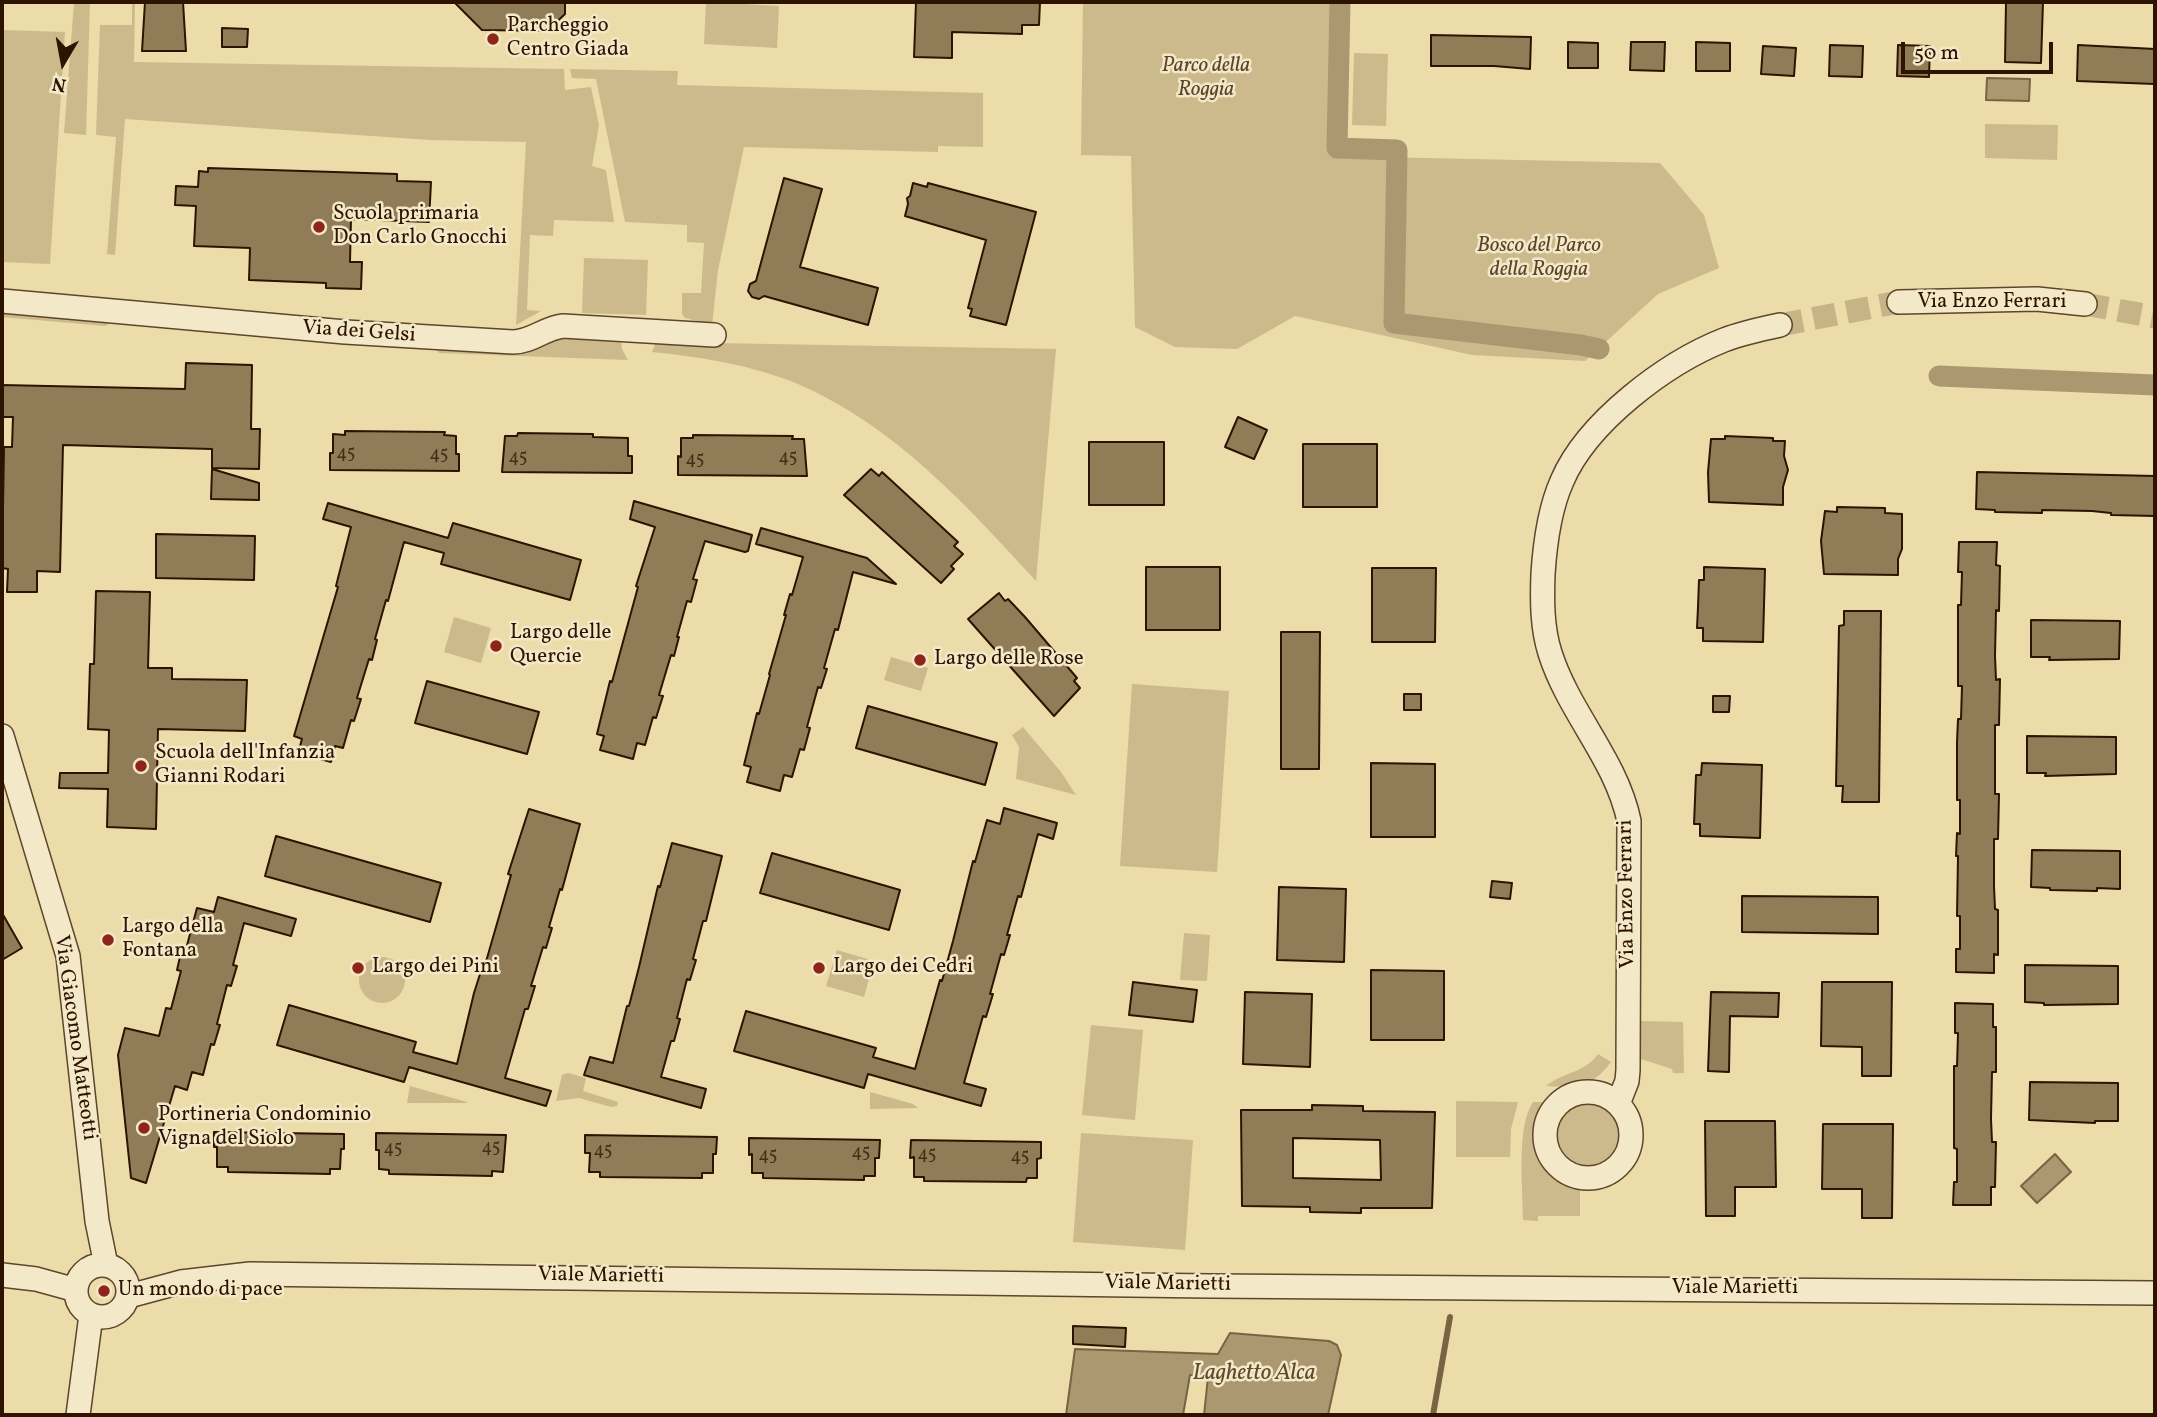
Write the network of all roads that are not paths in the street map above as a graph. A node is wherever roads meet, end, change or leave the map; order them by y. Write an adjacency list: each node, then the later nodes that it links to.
1 (2, 302): 5 (street, Via dei Gelsi)
2 (1899, 302): 3 (street, Via Enzo Ferrari)
3 (2085, 304)
4 (1780, 324): 7 (street, Via Enzo Ferrari)
5 (714, 335)
6 (2, 736): 9 (street, Via Giacomo Matteotti)
7 (1613, 1101)
8 (2, 1275): 9 (street)
9 (89, 1275): 10 (street); 12 (street)
10 (127, 1288): 11 (street, Viale Marietti); 12 (street)
11 (2155, 1293)
12 (91, 1315): 13 (street)
13 (78, 1415)

